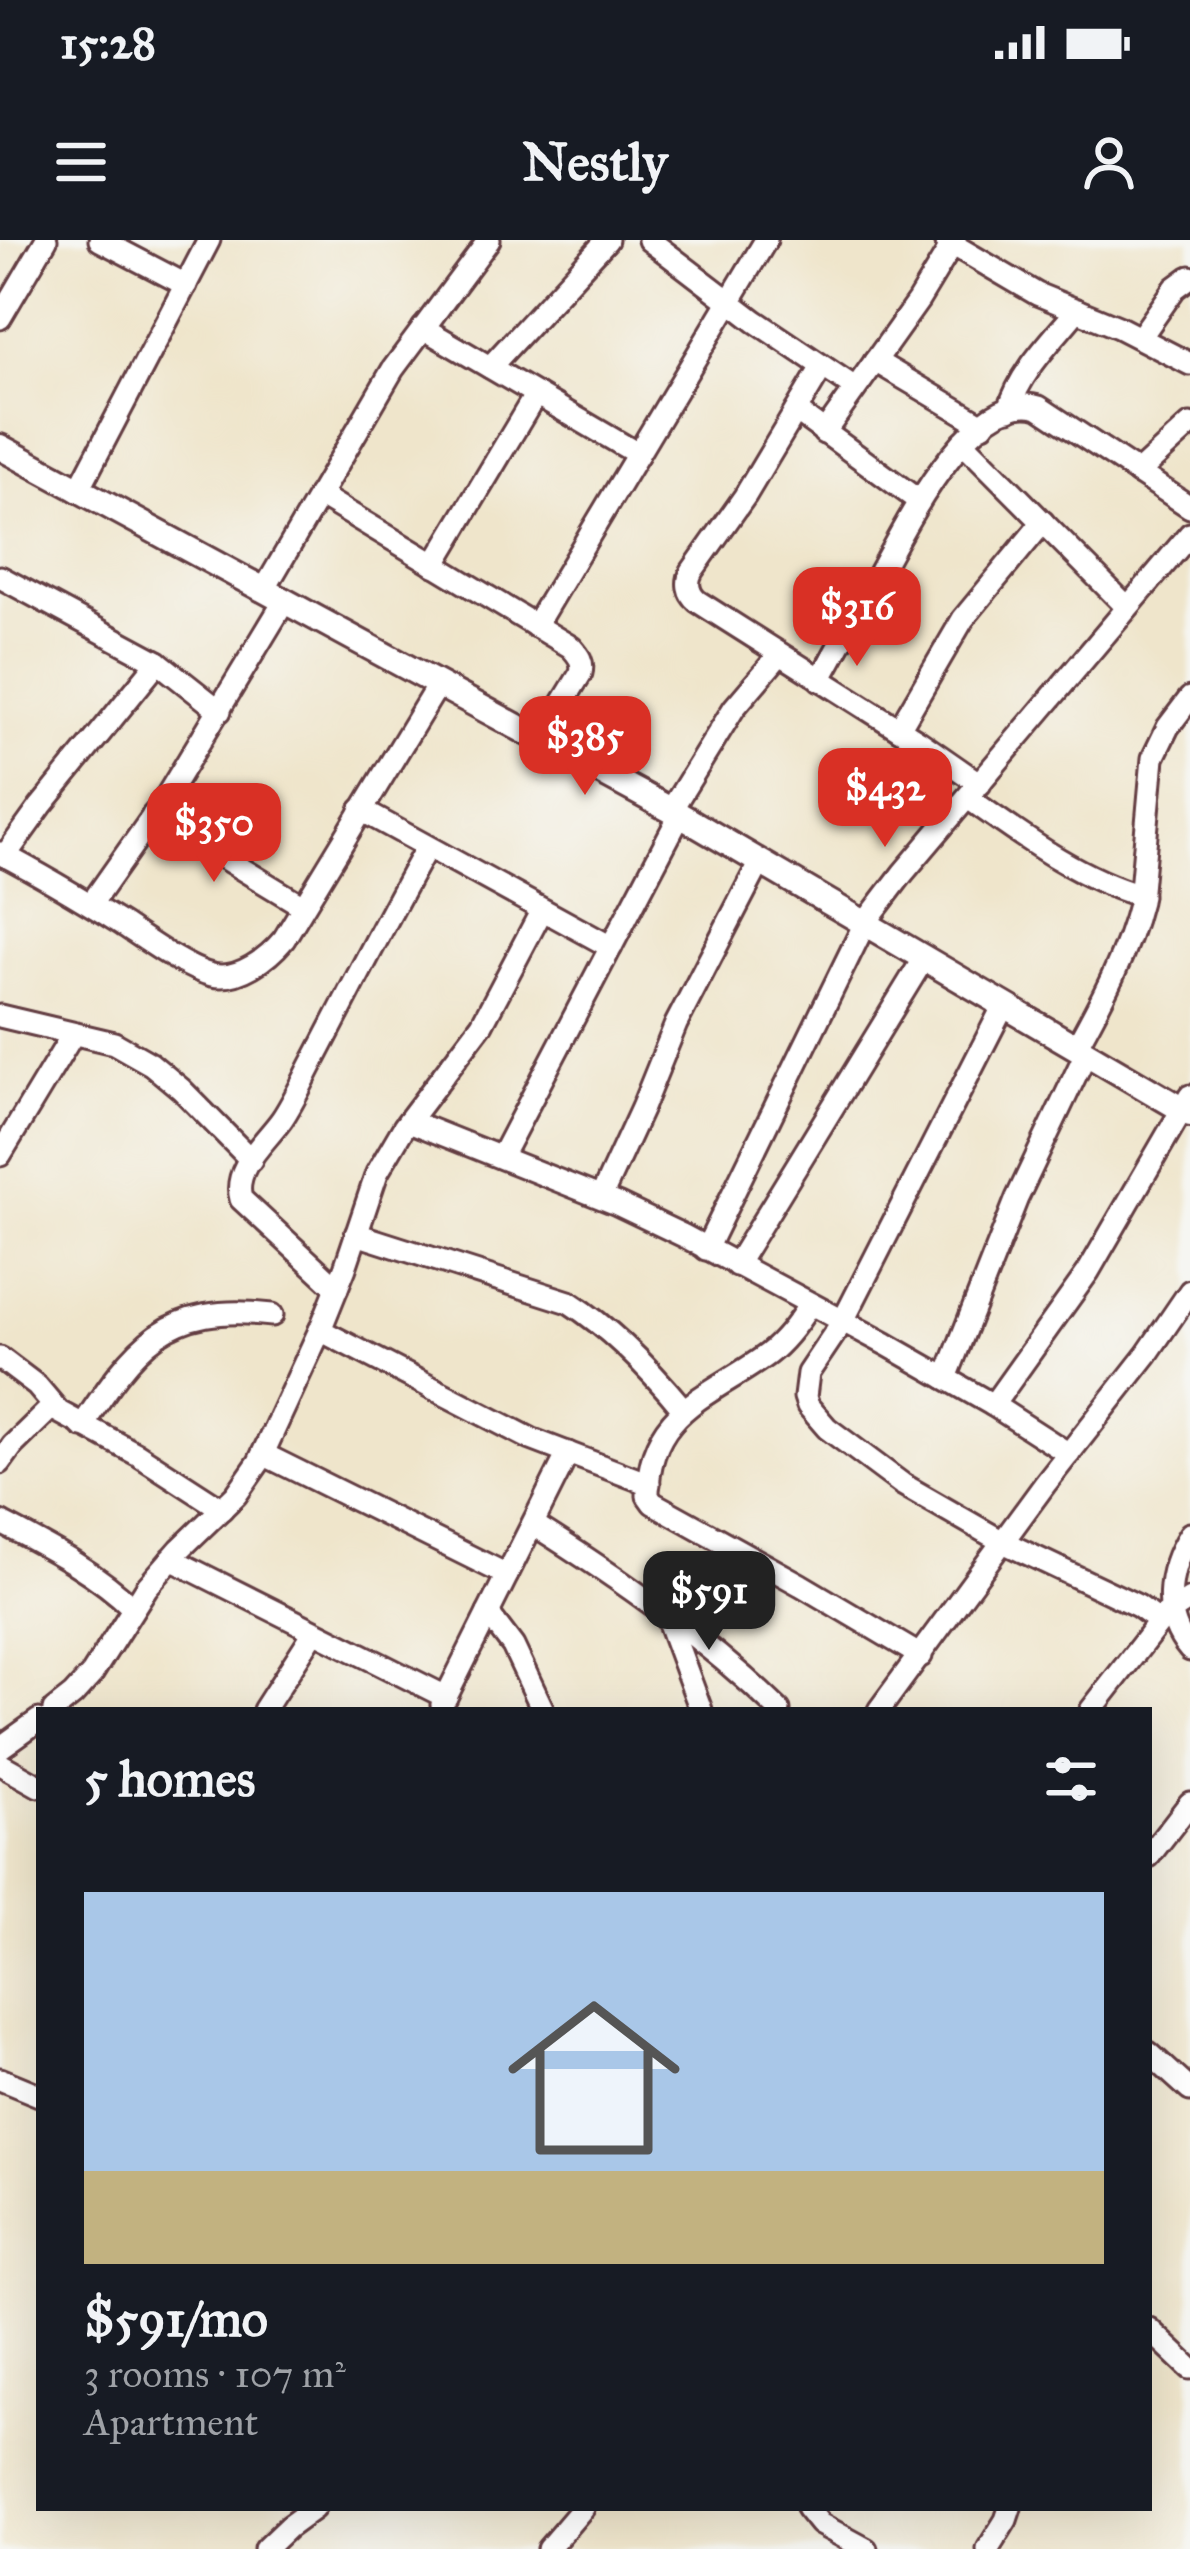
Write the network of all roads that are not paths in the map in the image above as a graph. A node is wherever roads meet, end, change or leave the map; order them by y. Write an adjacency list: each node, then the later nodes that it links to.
1 (46, 240): 13 (street)
2 (100, 240): 10 (street)
3 (209, 240): 10 (street)
4 (489, 240): 14 (street)
5 (607, 240): 18 (street)
6 (649, 240): 11 (street)
7 (766, 240): 11 (street)
8 (951, 242): 12 (street); 16 (street)
9 (1190, 278): 15 (street)
10 (186, 285): 31 (street)
11 (729, 302): 19 (street); 29 (street)
12 (1077, 310): 15 (street); 22 (street)
13 (0, 318)
14 (423, 328): 18 (street); 32 (street)
15 (1140, 338): 17 (street)
16 (875, 361): 20 (street); 24 (street)
17 (1190, 364)
18 (490, 367): 21 (street)
19 (821, 367): 20 (street); 23 (street)
20 (855, 388): 26 (street)
21 (536, 394): 29 (street); 37 (street)
22 (1009, 409): 24 (street); 30 (street)
23 (796, 411): 26 (street); 42 (street)
24 (983, 425): 27 (street)
25 (1190, 425): 30 (street)
26 (824, 433): 33 (street)
27 (963, 442): 33 (street); 35 (street)
28 (0, 447): 31 (street)
29 (638, 454): 41 (street)
30 (1138, 473): 34 (street)
31 (78, 491): 39 (street)
32 (319, 495): 37 (street); 39 (street)
33 (919, 501): 44 (street)
34 (1190, 507)
35 (1043, 522): 40 (street); 48 (street)
36 (1190, 534): 40 (street)
37 (434, 565): 41 (street)
38 (0, 577): 43 (street)
39 (274, 596): 45 (street); 47 (street)
40 (1127, 607): 50 (street)
41 (535, 626): 49 (street)
42 (780, 654): 44 (street); 52 (street)
43 (158, 662): 47 (street); 55 (street)
44 (820, 680): 48 (street)
45 (438, 685): 49 (street); 51 (street)
46 (1190, 698): 57 (street)
47 (220, 711): 53 (street)
48 (899, 730): 50 (street)
49 (540, 740): 52 (street)
50 (974, 791): 57 (street); 61 (street)
51 (362, 810): 54 (street); 59 (street)
52 (675, 813): 56 (street); 62 (street)
53 (153, 815): 58 (street); 59 (street)
54 (428, 847): 60 (street); 72 (street)
55 (3, 855): 58 (street)
56 (760, 862): 61 (street); 73 (street)
57 (1141, 896): 67 (street)
58 (91, 904): 59 (street)
59 (303, 906)
60 (542, 910): 62 (street); 69 (street)
61 (865, 923): 63 (street); 75 (street)
62 (610, 947): 71 (street)
63 (924, 958): 64 (street); 76 (street)
64 (1004, 1005): 67 (street); 81 (street)
65 (0, 1016): 66 (street)
66 (73, 1034): 70 (street); 72 (street)
67 (1081, 1050): 68 (street); 84 (street)
68 (1187, 1106): 85 (street)
69 (409, 1121): 71 (street); 74 (street)
70 (0, 1155)
71 (501, 1157): 73 (street)
72 (251, 1160): 77 (street)
73 (601, 1197): 75 (street)
74 (356, 1234): 77 (street); 87 (street)
75 (706, 1249): 76 (street)
76 (736, 1265): 79 (street)
77 (337, 1288): 82 (street)
78 (1190, 1291): 91 (street)
79 (810, 1304): 81 (street); 87 (street)
80 (272, 1315): 88 (street)
81 (843, 1321): 84 (street); 98 (street)
82 (320, 1330): 89 (street); 90 (street)
83 (0, 1358): 86 (street)
84 (946, 1378): 85 (street)
85 (993, 1405): 91 (street)
86 (52, 1407): 88 (street); 92 (street)
87 (683, 1409): 93 (street)
88 (82, 1426): 94 (street)
89 (263, 1454): 94 (street); 100 (street)
90 (568, 1454): 93 (street); 96 (street)
91 (1069, 1454): 98 (street)
92 (0, 1462)
93 (649, 1484): 108 (street)
94 (222, 1509): 99 (street)
95 (0, 1522): 102 (street)
96 (533, 1523): 100 (street); 104 (street)
97 (1190, 1534): 105 (street)
98 (1003, 1542): 105 (street); 108 (street)
99 (172, 1559): 102 (street); 106 (street)
100 (507, 1575): 103 (street)
101 (1190, 1599): 105 (street)
102 (134, 1609): 110 (street)
103 (488, 1613): 109 (street); 112 (street)
104 (667, 1614): 113 (street); 114 (street)
105 (1164, 1616): 107 (street); 116 (street)
106 (314, 1632): 109 (street); 111 (street)
107 (1190, 1650)
108 (921, 1656): 115 (street)
109 (443, 1704)
110 (58, 1707)
111 (266, 1707)
112 (542, 1707)
113 (699, 1707)
114 (776, 1707)
115 (881, 1707)
116 (1092, 1707)
117 (36, 1722): 118 (street)
118 (0, 1748)
119 (0, 1764): 120 (street)
120 (36, 1784)
121 (1187, 1812): 122 (street)
122 (1152, 1853)
123 (1152, 2058): 125 (street)
124 (0, 2079): 126 (street)
125 (1190, 2090)
126 (36, 2095)
127 (1152, 2332): 128 (street)
128 (1190, 2368)
129 (310, 2511): 133 (street)
130 (580, 2511): 134 (street)
131 (809, 2511): 135 (street)
132 (1009, 2511): 136 (street)
133 (265, 2549)
134 (548, 2549)
135 (866, 2549)
136 (988, 2549)

